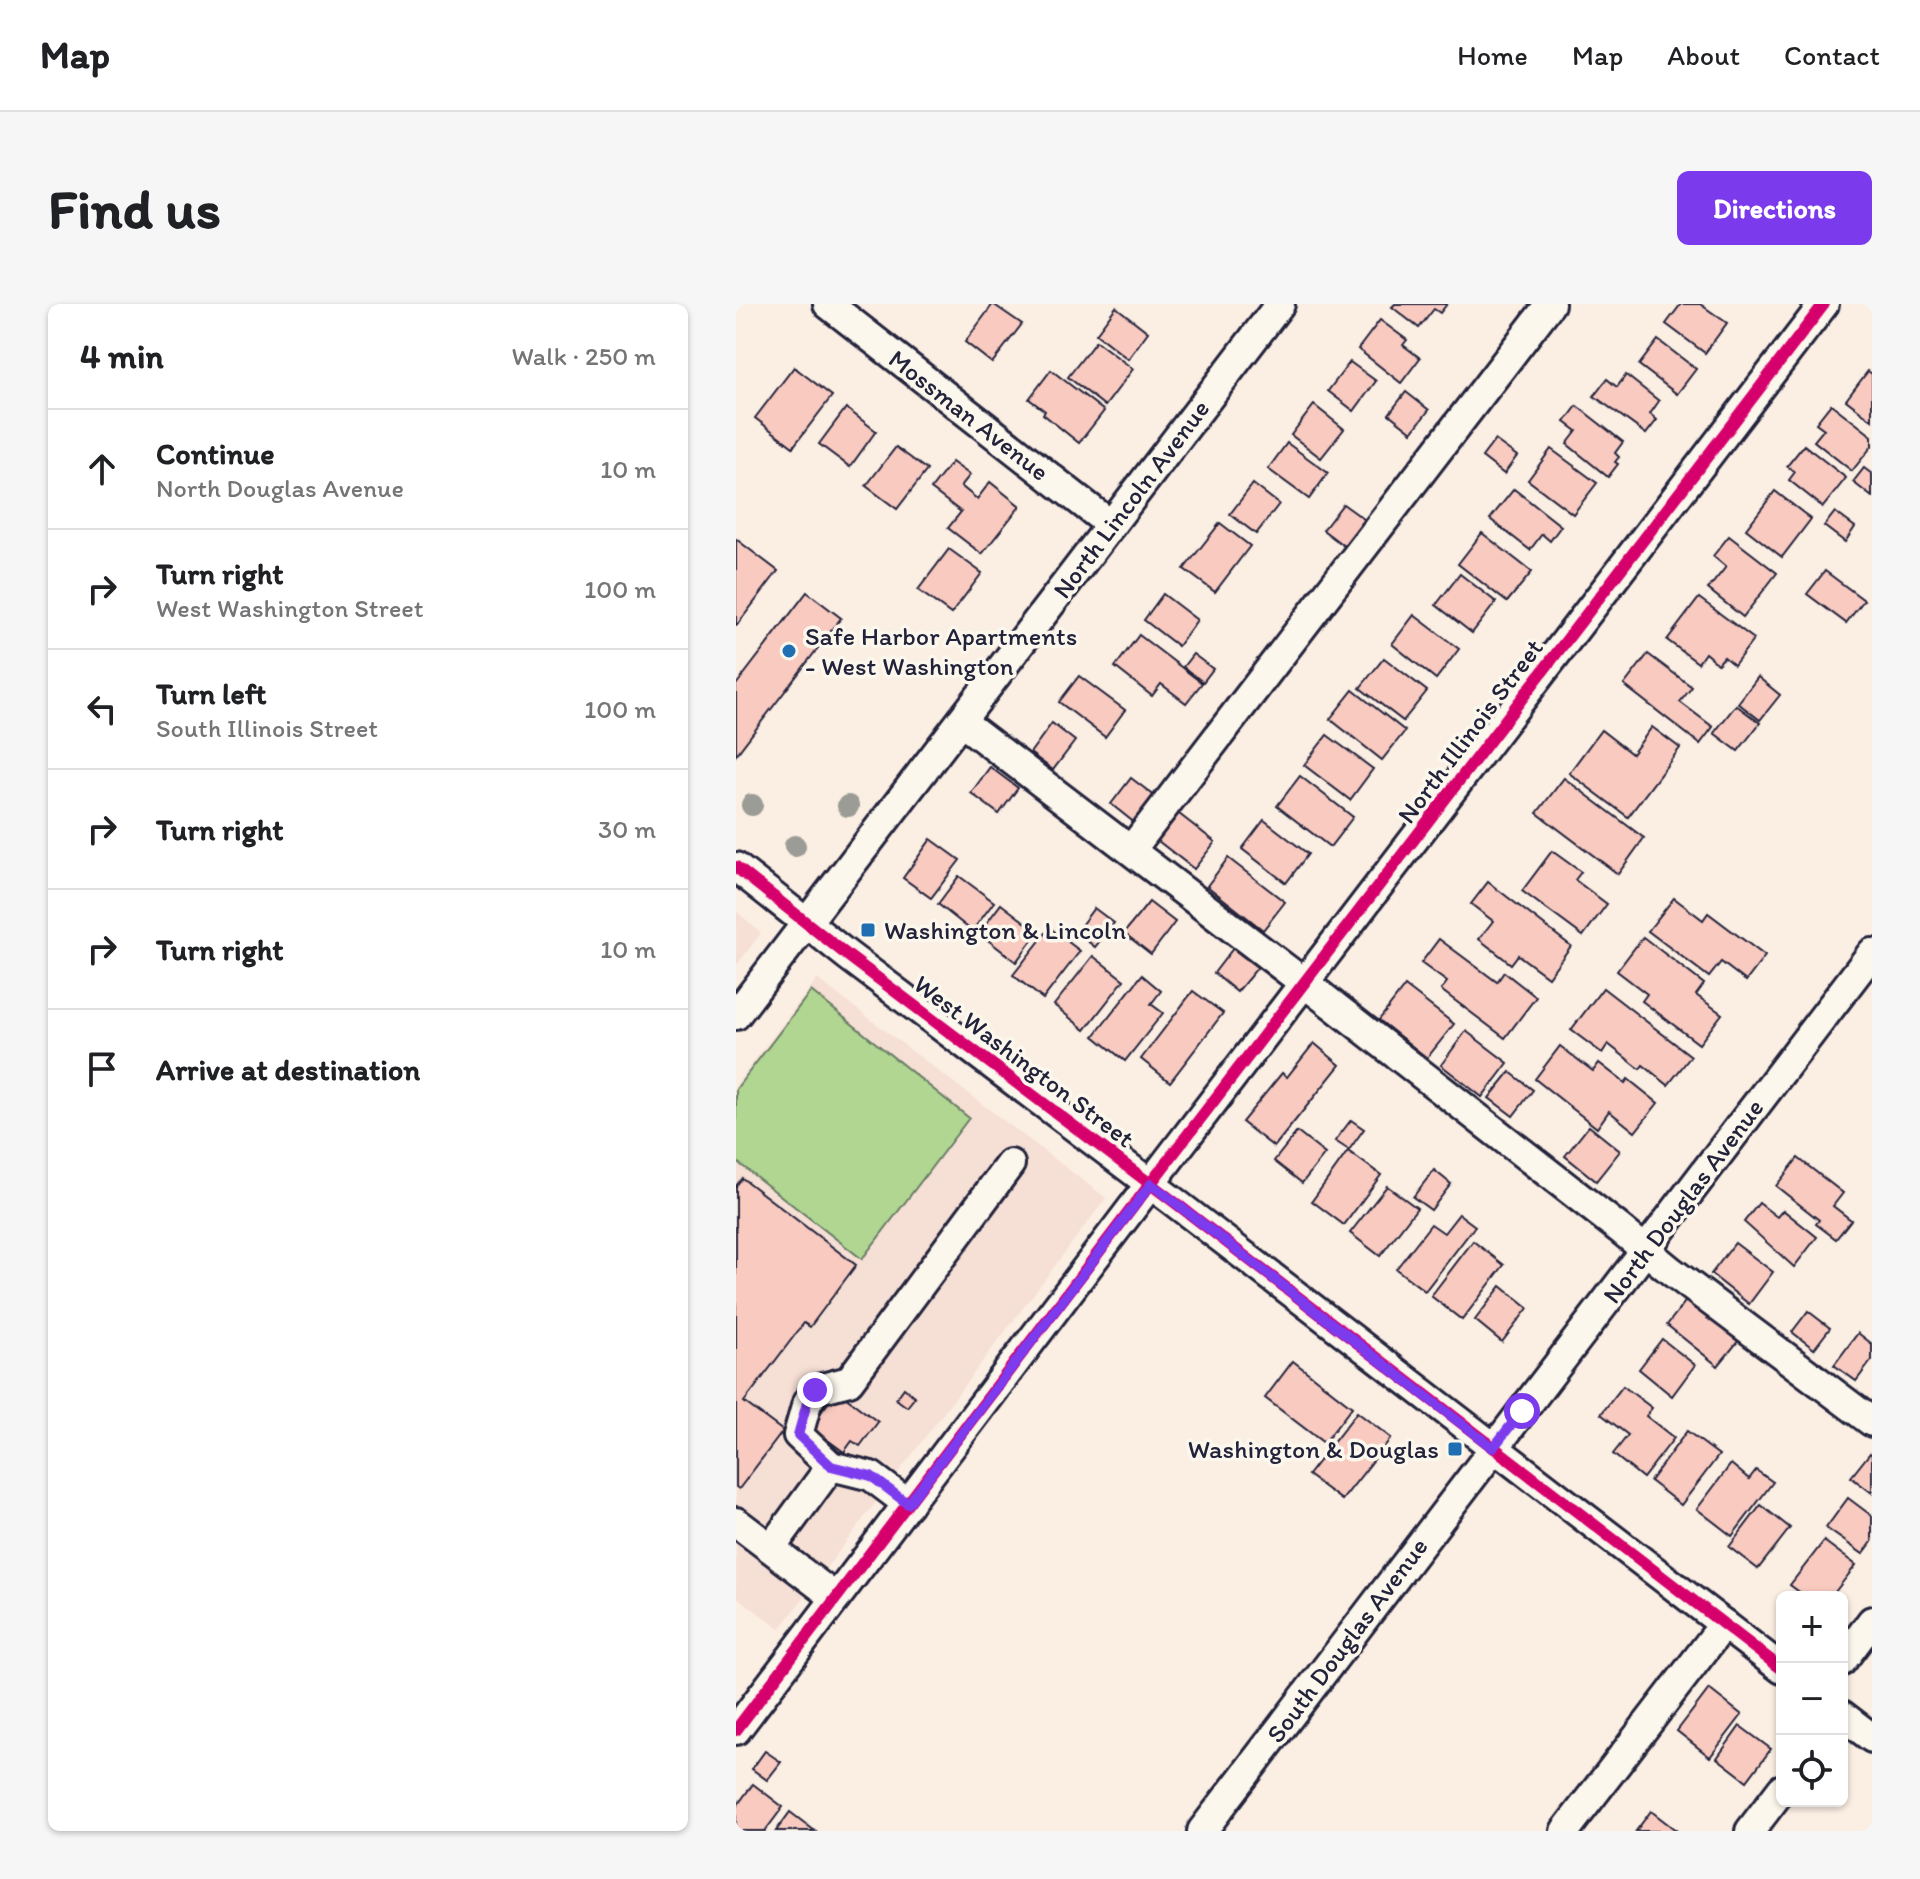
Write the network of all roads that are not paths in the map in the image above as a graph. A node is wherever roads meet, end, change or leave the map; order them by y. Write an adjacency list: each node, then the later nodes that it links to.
1 (828, 304): 5 (street, Mossman Avenue)
2 (1280, 304): 5 (street, North Lincoln Avenue)
3 (1550, 304): 7 (street)
4 (1824, 304): 11 (street, North Illinois Street)
5 (1111, 525): 6 (street, North Lincoln Avenue)
6 (962, 722): 7 (street); 9 (street, North Lincoln Avenue)
7 (1131, 850): 11 (street)
8 (736, 867): 9 (street, West Washington Street)
9 (807, 923): 12 (street, North Lincoln Avenue); 14 (street, West Washington Street)
10 (1872, 953): 15 (street, North Douglas Avenue)
11 (1303, 984): 14 (street, North Illinois Street); 15 (street)
12 (736, 1015)
13 (1010, 1164): 18 (street)
14 (1151, 1184): 17 (street, West Washington Street); 19 (street, North Illinois Street)
15 (1646, 1250): 16 (street); 17 (street, North Douglas Avenue)
16 (1872, 1422)
17 (1493, 1448): 24 (street, West Washington Street); 31 (street, South Douglas Avenue)
18 (831, 1466): 19 (street); 21 (street)
19 (908, 1504): 22 (street, North Illinois Street)
20 (736, 1522): 21 (street)
21 (771, 1548): 22 (street)
22 (836, 1598): 28 (street, North Illinois Street)
23 (1872, 1621): 25 (street)
24 (1724, 1624): 26 (street, West Washington Street); 32 (street)
25 (1848, 1653)
26 (1776, 1664)
27 (1848, 1720): 29 (street)
28 (736, 1730)
29 (1872, 1738)
30 (1776, 1797): 33 (street)
31 (1202, 1831)
32 (1565, 1831)
33 (1750, 1831)

